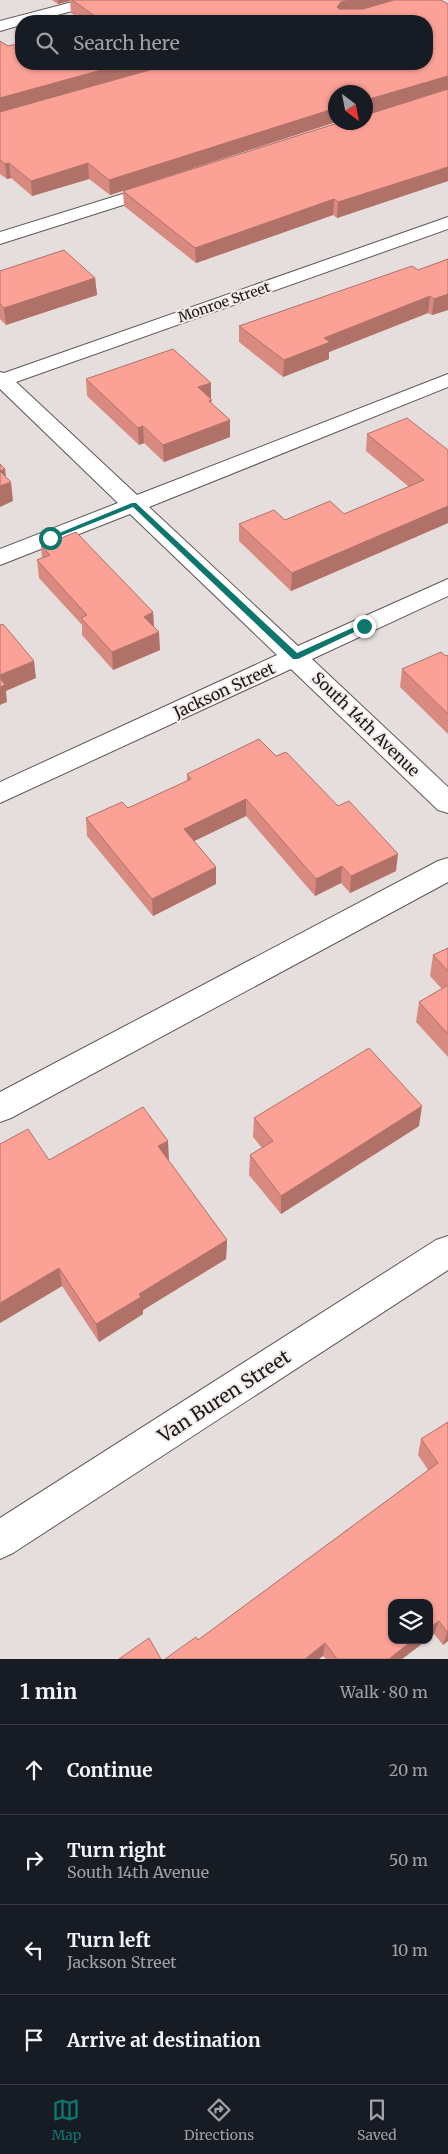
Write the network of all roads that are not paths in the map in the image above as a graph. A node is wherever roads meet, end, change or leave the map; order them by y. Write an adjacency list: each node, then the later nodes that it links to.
1 (97, 0): 2 (street)
2 (41, 15)
3 (15, 22): 4 (street)
4 (0, 26)
5 (177, 182): 7 (street)
6 (448, 223): 8 (street, Monroe Street)
7 (0, 238)
8 (1, 380): 10 (street, South 14th Avenue)
9 (448, 380): 10 (street)
10 (134, 504): 11 (street); 13 (street, South 14th Avenue)
11 (0, 558)
12 (448, 587): 13 (street, Jackson Street)
13 (296, 657): 14 (street, Jackson Street); 15 (street, South 14th Avenue)
14 (0, 793)
15 (448, 803)
16 (448, 868): 17 (street)
17 (0, 1108)
18 (448, 1251): 19 (street, Van Buren Street)
19 (0, 1540)

